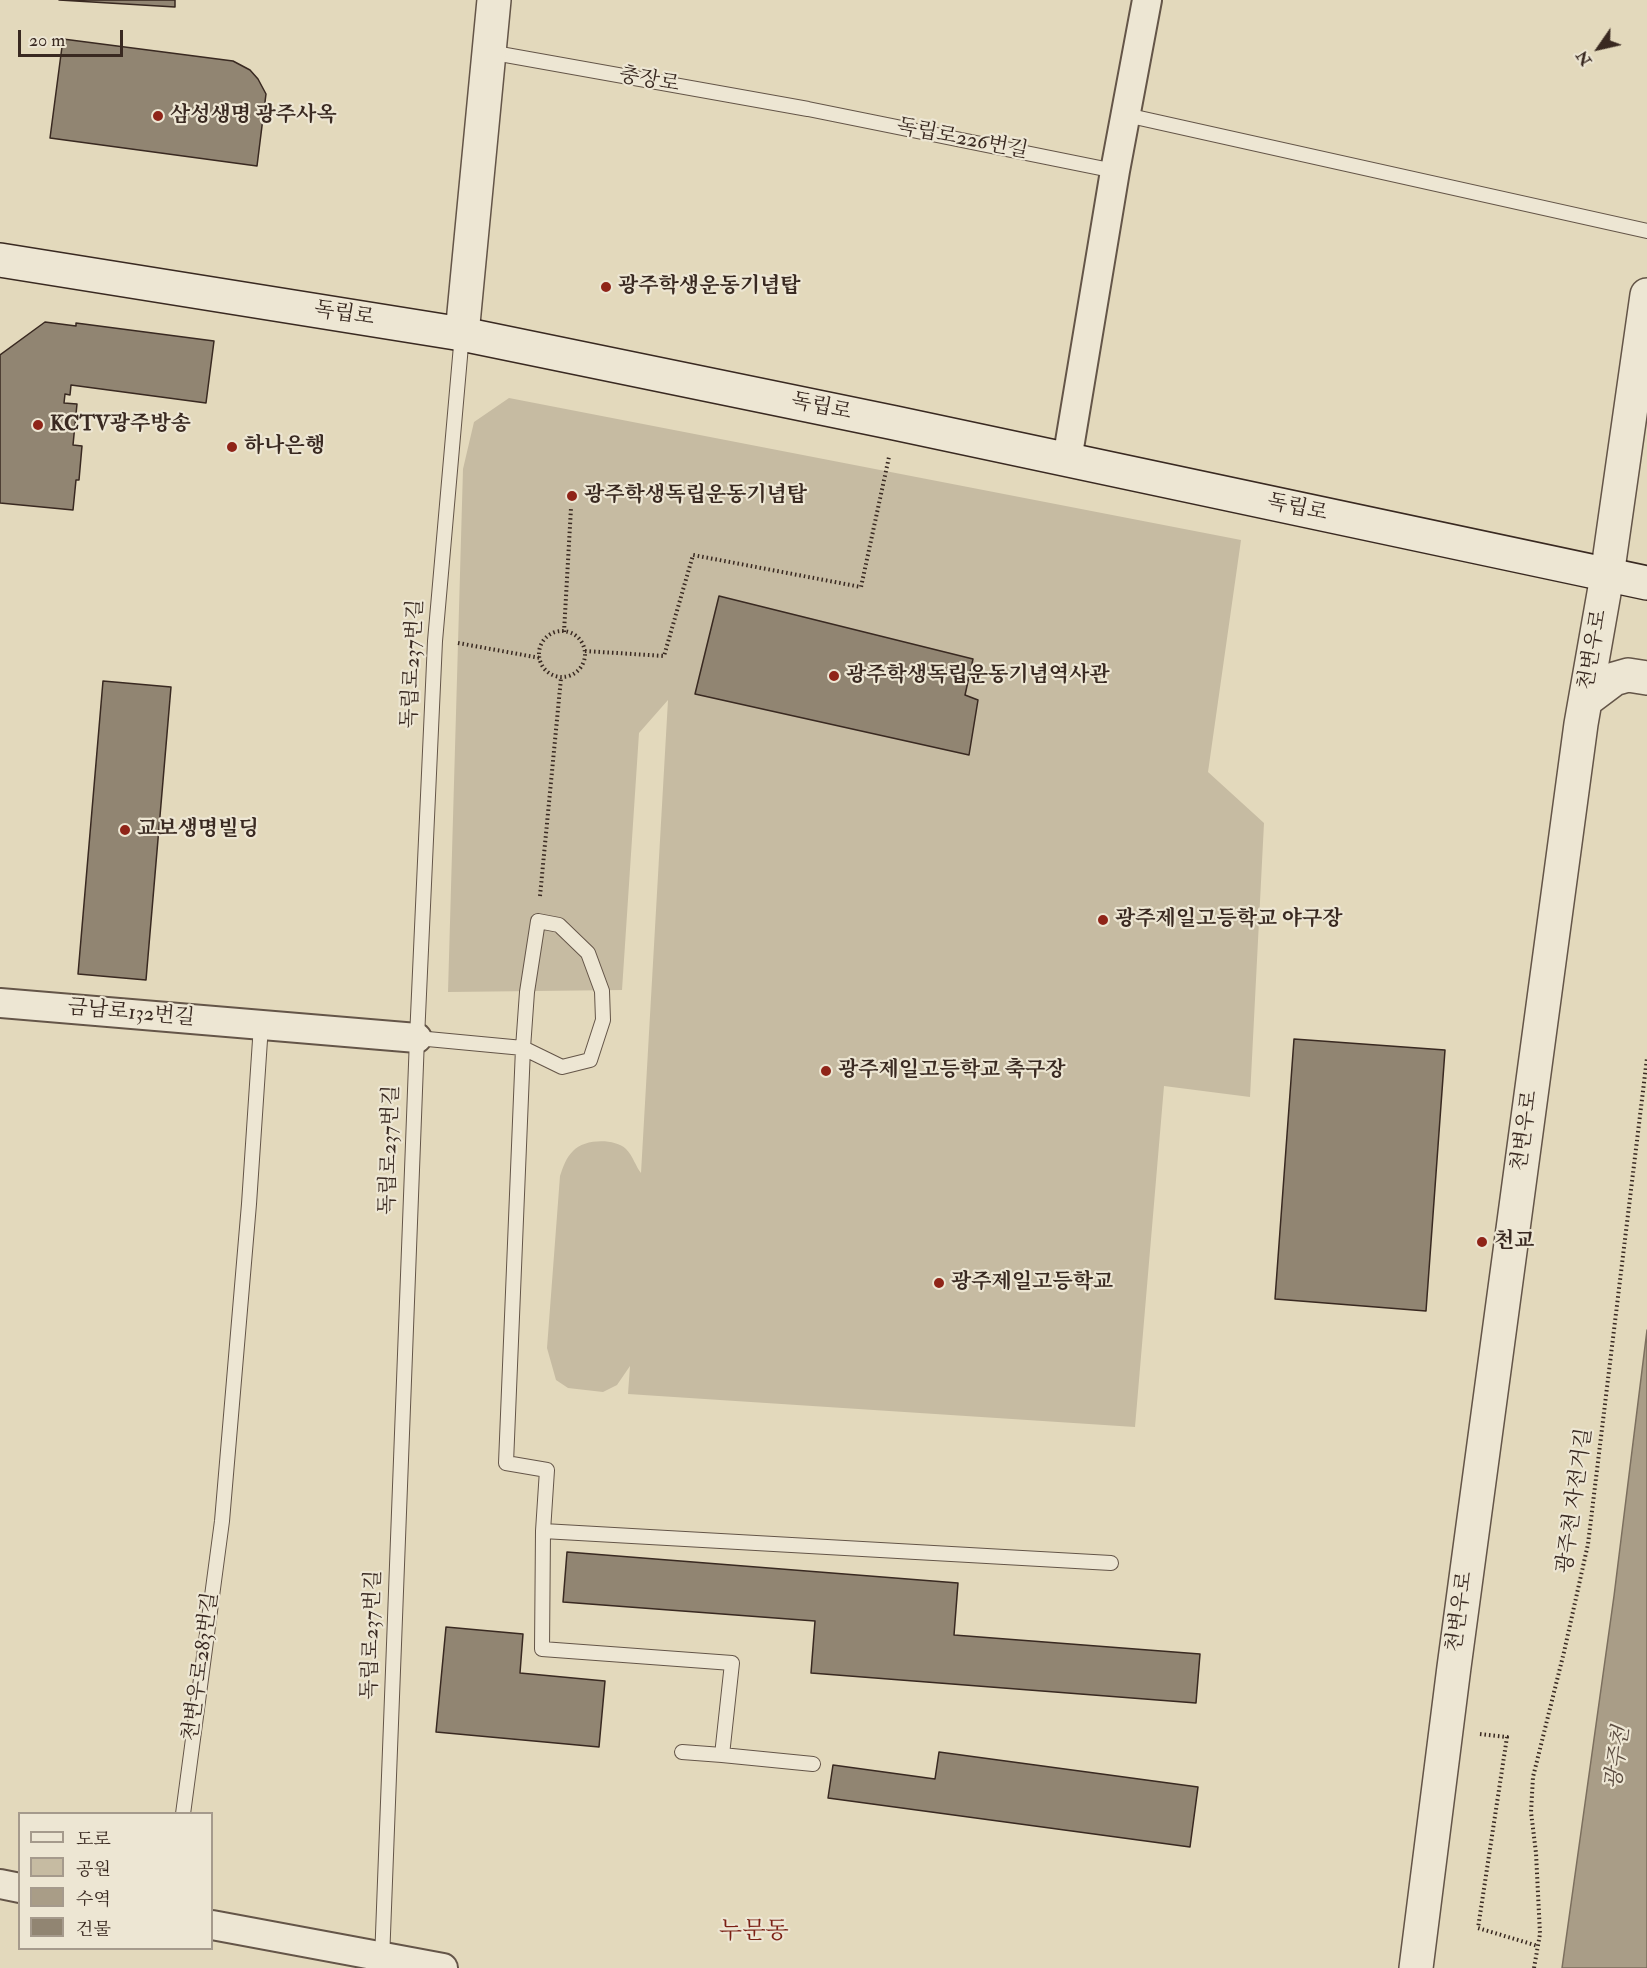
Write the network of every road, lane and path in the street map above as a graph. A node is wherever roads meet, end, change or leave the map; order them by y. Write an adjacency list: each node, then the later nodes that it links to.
1 (494, 0): 3 (street)
2 (1147, 0): 5 (street)
3 (489, 52): 4 (lane, 충장로); 10 (street)
4 (808, 109): 6 (lane, 독립로226번길)
5 (1126, 115): 6 (street); 7 (lane)
6 (1115, 171): 12 (street)
7 (1647, 231)
8 (0, 260): 10 (street, 독립로)
9 (1647, 295): 14 (street, 천변우로)
10 (462, 334): 11 (street, 독립로); 16 (lane, 독립로237번길)
11 (895, 423): 12 (street, 독립로); 17 (path)
12 (1067, 460): 14 (street, 독립로)
13 (571, 508): 15 (path)
14 (1631, 580): 21 (street, 천변우로)
15 (564, 632): 17 (path); 18 (path)
16 (435, 641): 18 (path); 25 (lane, 독립로237번길)
17 (585, 651): 20 (path)
18 (540, 658): 20 (path)
19 (1637, 677): 21 (street)
20 (561, 678): 22 (path)
21 (1586, 700): 41 (street, 천변우로)
22 (538, 921): 26 (lane); 26 (lane)
23 (0, 1003): 24 (street, 금남로132번길)
24 (261, 1024): 25 (street, 금남로132번길); 34 (lane, 천변우로283번길)
25 (417, 1038): 26 (lane); 39 (lane, 독립로237번길)
26 (523, 1048): 28 (lane)
27 (1647, 1058): 38 (path, 광주천 자전거길)
28 (543, 1531): 29 (lane); 32 (lane)
29 (1111, 1563)
30 (1507, 1737): 38 (path)
31 (682, 1752): 32 (lane)
32 (723, 1755): 33 (lane)
33 (813, 1764)
34 (183, 1812)
35 (0, 1884): 36 (street)
36 (18, 1888)
37 (213, 1925): 39 (street)
38 (1538, 1946): 42 (path, 광주천 자전거길)
39 (382, 1963): 40 (street)
40 (443, 1968)
41 (1416, 1968)
42 (1534, 1968)

